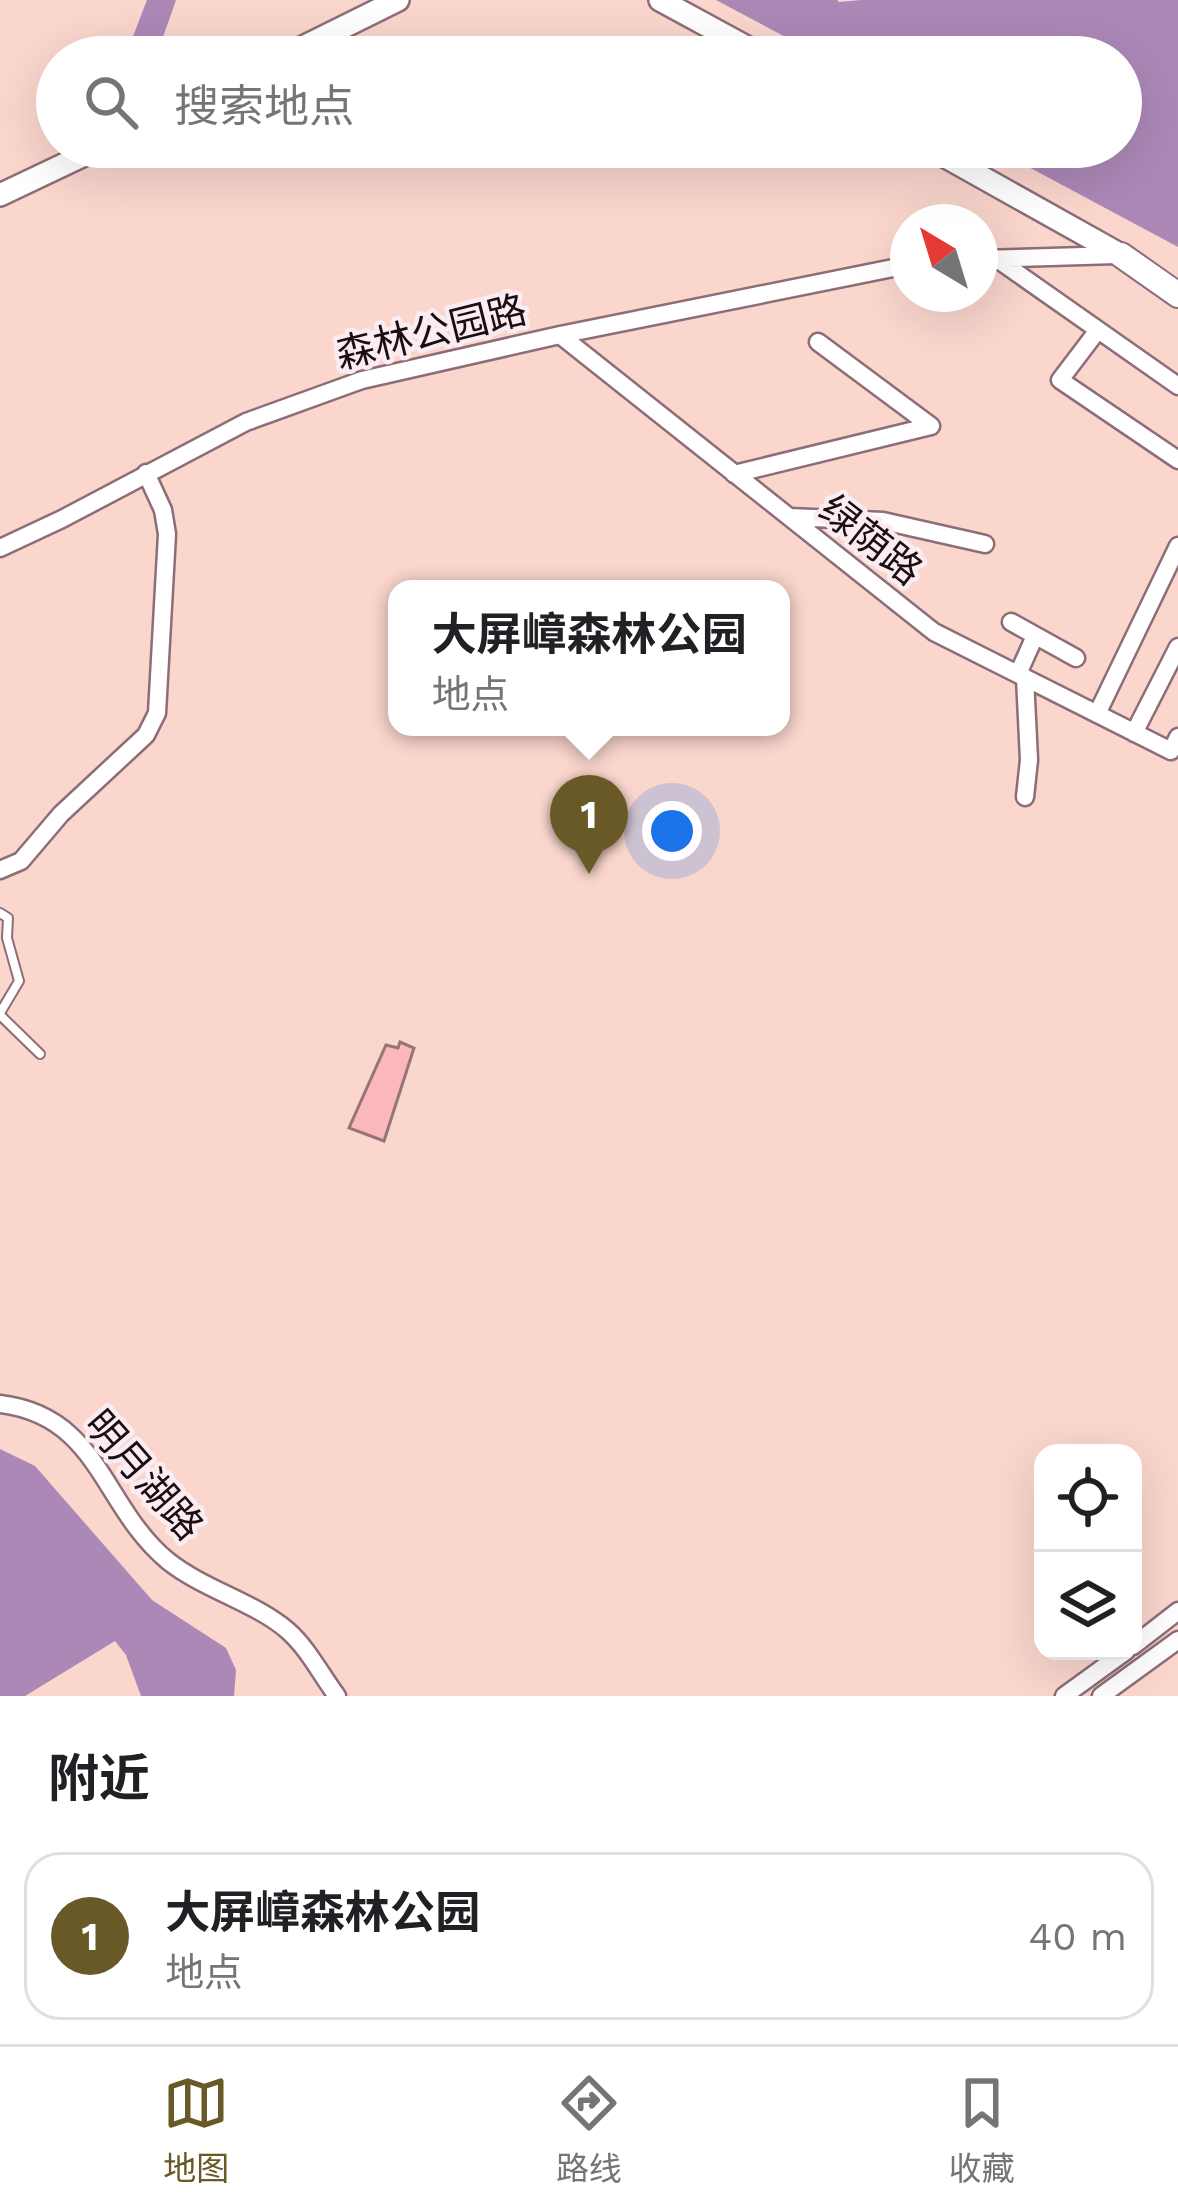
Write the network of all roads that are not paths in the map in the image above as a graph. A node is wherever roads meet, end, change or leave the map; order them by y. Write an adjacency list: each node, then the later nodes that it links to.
1 (398, 0): 3 (street)
2 (660, 0): 4 (street)
3 (325, 36)
4 (726, 36)
5 (57, 168): 7 (street)
6 (966, 168): 8 (street)
7 (0, 195)
8 (1121, 255): 9 (street); 12 (main road); 13 (main road)
9 (998, 259)
10 (998, 265): 14 (street)
11 (890, 269): 15 (street, 森林公园路)
12 (1178, 274)
13 (1178, 295)
14 (1098, 330): 17 (street); 18 (street)
15 (560, 335): 19 (street, 森林公园路); 20 (street, 绿荫路)
16 (818, 342): 20 (street)
17 (1178, 386)
18 (1178, 460)
19 (146, 473): 24 (street, 森林公园路); 34 (street)
20 (734, 474): 21 (street, 绿荫路)
21 (789, 517): 22 (street); 29 (street, 绿荫路)
22 (986, 544)
23 (1178, 546): 30 (street)
24 (0, 548)
25 (1011, 622): 26 (street)
26 (1036, 636): 28 (street); 29 (street)
27 (1178, 647): 31 (street)
28 (1076, 658)
29 (1022, 676): 30 (street, 绿荫路); 33 (street)
30 (1096, 714): 31 (street, 绿荫路)
31 (1134, 733): 32 (street, 绿荫路)
32 (1174, 744)
33 (1025, 797)
34 (0, 870)
35 (0, 913): 36 (lane)
36 (4, 933): 37 (lane)
37 (0, 1014): 38 (lane)
38 (40, 1054)
39 (0, 1404): 44 (street, 明月湖路)
40 (1178, 1611): 41 (street)
41 (1142, 1639)
42 (1178, 1640): 46 (street)
43 (1114, 1660): 45 (street)
44 (337, 1696)
45 (1064, 1696)
46 (1101, 1696)

